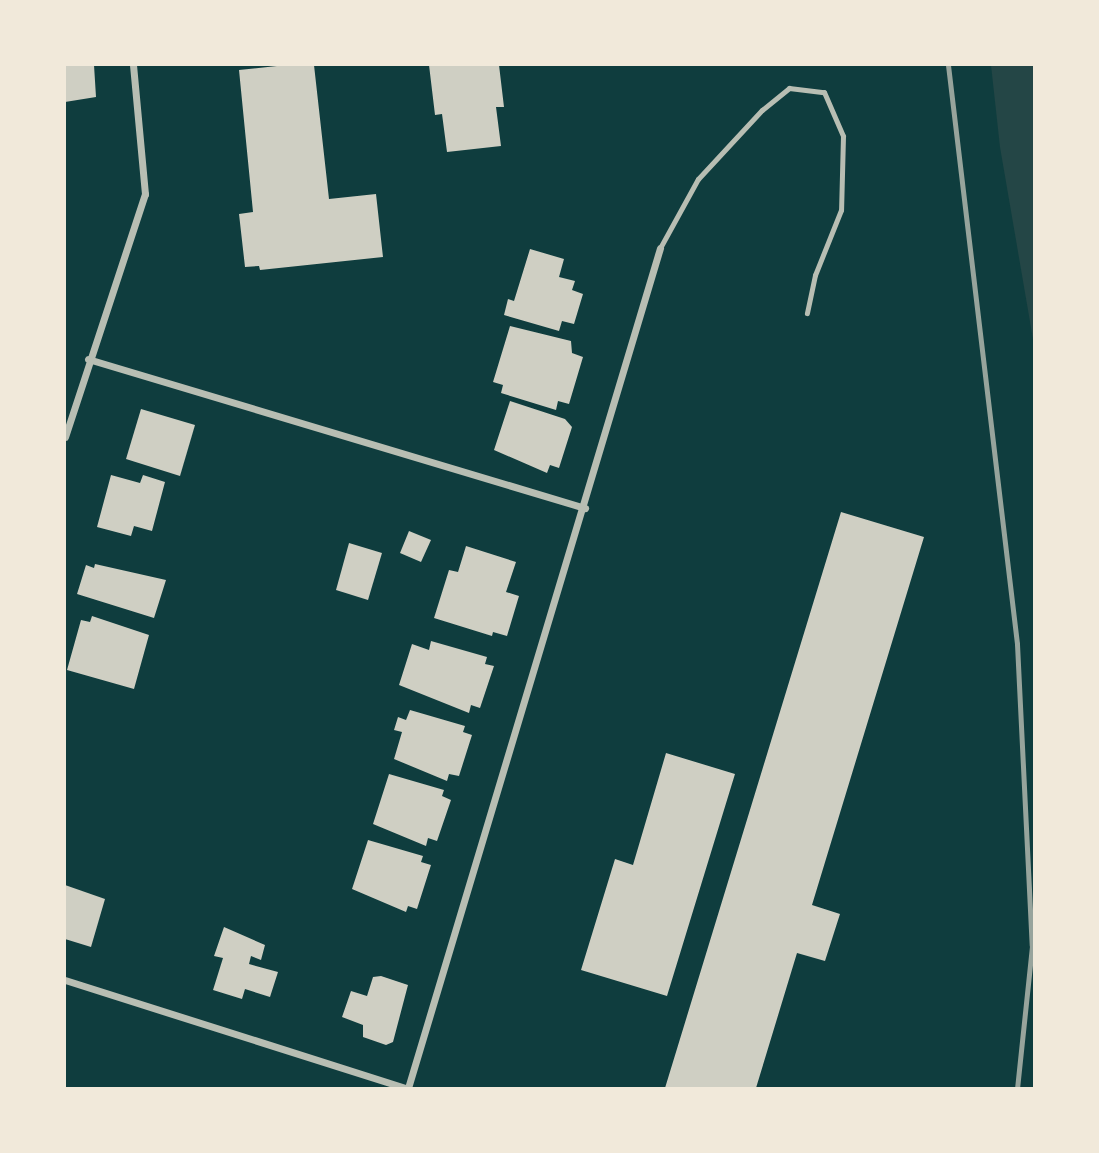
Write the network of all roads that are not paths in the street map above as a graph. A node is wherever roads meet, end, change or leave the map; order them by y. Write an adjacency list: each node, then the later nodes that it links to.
1 (133, 65): 4 (street)
2 (660, 248): 3 (lane); 6 (street)
3 (807, 313)
4 (88, 359): 5 (street); 6 (street)
5 (65, 437)
6 (585, 508): 8 (street)
7 (65, 980): 8 (street)
8 (407, 1088)

